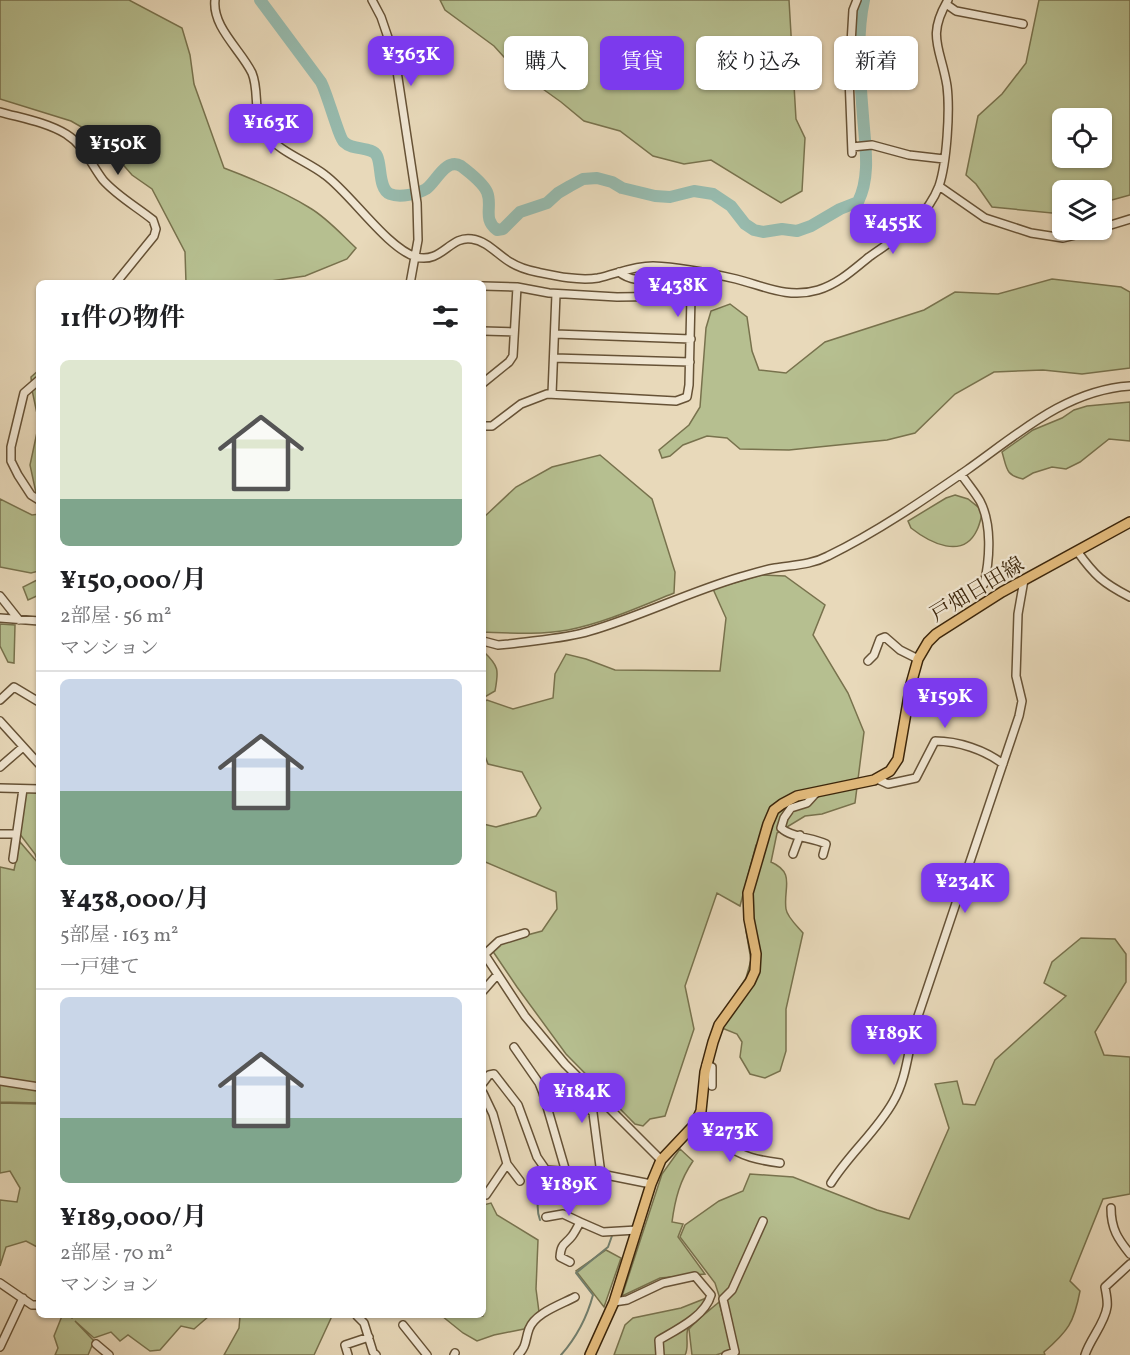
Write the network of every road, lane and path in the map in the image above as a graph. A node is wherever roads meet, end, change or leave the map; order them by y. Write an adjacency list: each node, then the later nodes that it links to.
1 (215, 0): 12 (street)
2 (372, 0): 12 (street)
3 (857, 0): 7 (street)
4 (947, 2): 5 (street); 7 (street)
5 (1023, 24)
6 (0, 112): 14 (street)
7 (944, 159): 8 (street)
8 (939, 186): 11 (street); 13 (street)
9 (1130, 219): 10 (street)
10 (1112, 225)
11 (1052, 236)
12 (415, 256): 13 (street); 15 (street)
13 (619, 272): 19 (street)
14 (118, 280)
15 (411, 280)
16 (486, 286): 17 (street)
17 (517, 287): 18 (street); 21 (street)
18 (556, 294): 19 (street); 22 (street)
19 (690, 296): 23 (street)
20 (486, 331): 21 (street)
21 (514, 332): 26 (street)
22 (555, 334): 23 (street); 24 (street)
23 (691, 339): 25 (street)
24 (554, 358): 25 (street); 29 (street)
25 (690, 362): 29 (street)
26 (486, 381)
27 (36, 383): 32 (street)
28 (1130, 386): 31 (street)
29 (552, 394): 30 (street)
30 (486, 426)
31 (961, 474): 36 (street); 42 (street)
32 (36, 499)
33 (1130, 522): 34 (main road, 戸畑日田線)
34 (1077, 550): 35 (main road, 戸畑日田線); 38 (street)
35 (1024, 580): 43 (main road, 戸畑日田線); 50 (street)
36 (984, 584)
37 (0, 596): 40 (street)
38 (1130, 597)
39 (0, 618): 40 (street)
40 (19, 620): 41 (street)
41 (36, 621)
42 (486, 641)
43 (918, 658): 44 (street); 52 (main road, 戸畑日田線)
44 (868, 661)
45 (0, 700): 46 (street)
46 (36, 700)
47 (0, 722): 48 (street)
48 (23, 747): 49 (street); 51 (street)
49 (36, 761)
50 (1004, 764): 52 (street); 83 (street)
51 (0, 767)
52 (877, 779): 56 (main road)
53 (0, 788): 54 (street)
54 (23, 789): 55 (street); 58 (street)
55 (36, 789)
56 (817, 792): 59 (street); 69 (main road)
57 (0, 834): 58 (street)
58 (16, 834): 62 (street)
59 (800, 835): 60 (street); 61 (street)
60 (794, 854)
61 (823, 855)
62 (13, 859)
63 (525, 933): 64 (street)
64 (486, 951)
65 (486, 956): 66 (street)
66 (497, 975): 67 (street); 77 (street)
67 (486, 988)
68 (514, 1047): 74 (street)
69 (706, 1065): 72 (street); 76 (main road)
70 (486, 1080): 80 (street)
71 (0, 1081): 73 (street)
72 (712, 1086)
73 (36, 1087)
74 (543, 1093): 80 (street); 81 (street)
75 (486, 1099): 79 (street)
76 (695, 1124): 77 (main road); 78 (street)
77 (661, 1160): 84 (main road)
78 (780, 1163)
79 (507, 1164): 82 (street); 86 (street)
80 (565, 1172): 81 (street); 87 (street)
81 (600, 1174): 84 (street); 85 (street)
82 (520, 1181)
83 (831, 1183)
84 (651, 1184): 92 (main road)
85 (595, 1191)
86 (486, 1195)
87 (562, 1200)
88 (1111, 1208): 93 (street)
89 (546, 1217): 91 (street)
90 (763, 1221): 113 (street)
91 (580, 1222): 92 (street); 94 (street)
92 (637, 1230): 99 (main road)
93 (1130, 1254)
94 (570, 1262)
95 (1130, 1264): 114 (street)
96 (0, 1283): 97 (street)
97 (23, 1298): 100 (street); 105 (street)
98 (575, 1298): 110 (street)
99 (614, 1302): 111 (main road); 112 (street)
100 (36, 1305)
101 (362, 1318): 103 (street)
102 (403, 1324): 109 (street)
103 (369, 1337): 106 (street); 108 (street)
104 (96, 1344): 107 (street)
105 (0, 1347)
106 (372, 1354)
107 (109, 1355)
108 (348, 1355)
109 (427, 1355)
110 (518, 1355)
111 (590, 1355)
112 (660, 1355)
113 (726, 1355)
114 (1085, 1355)

